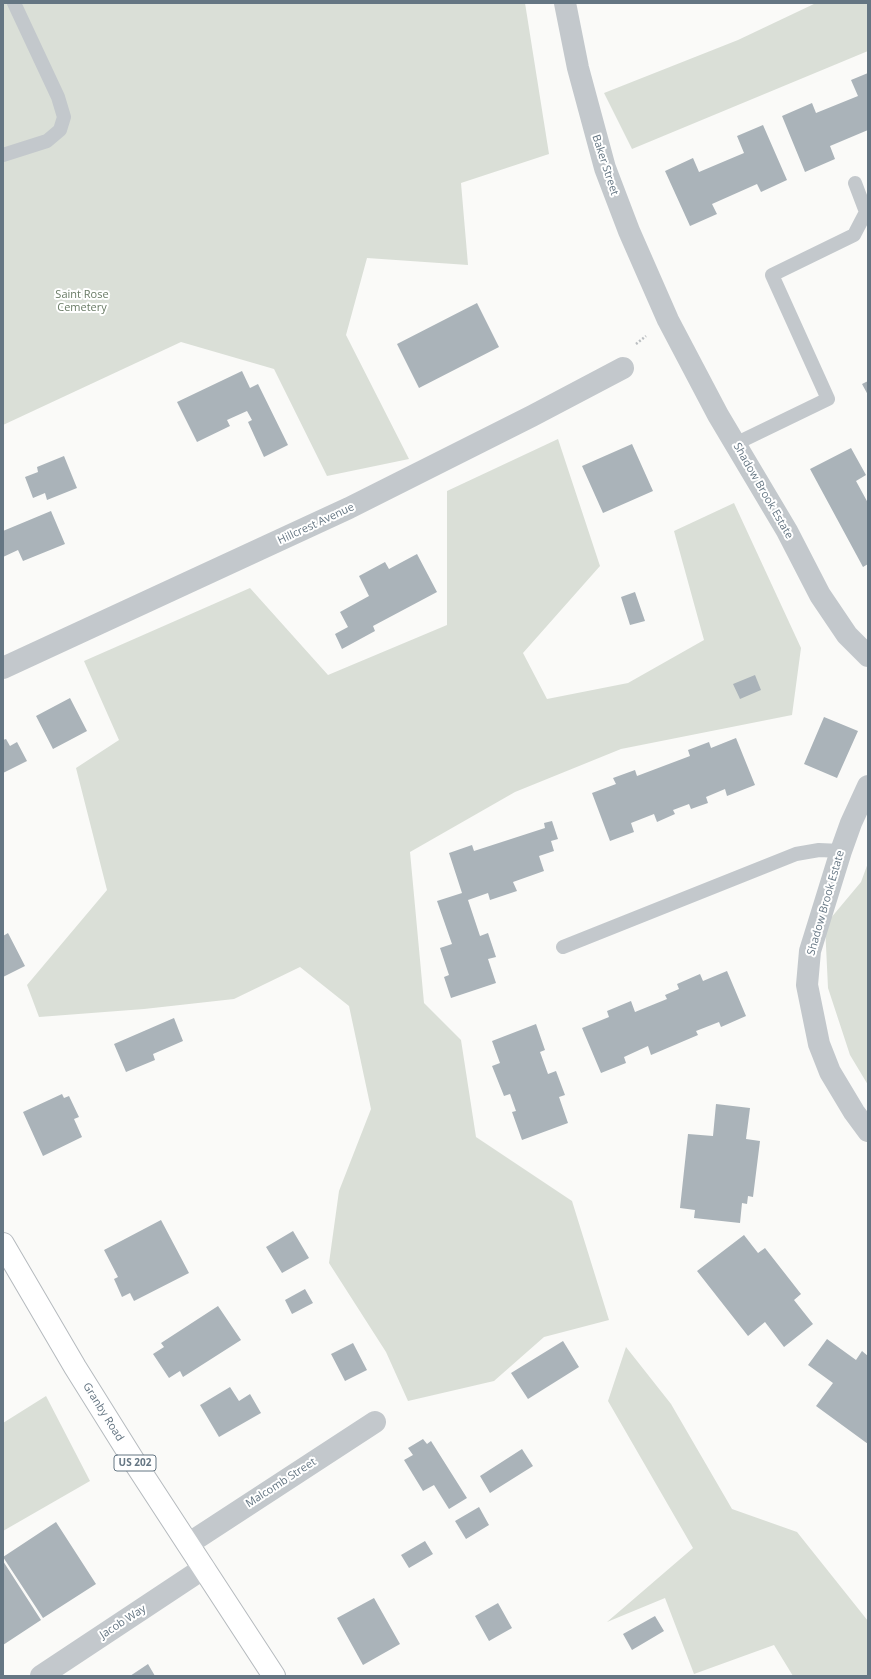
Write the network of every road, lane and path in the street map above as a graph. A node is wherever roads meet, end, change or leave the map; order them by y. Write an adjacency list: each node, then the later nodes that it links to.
1 (14, 3): 3 (lane)
2 (565, 3): 5 (street, Baker Street)
3 (3, 155)
4 (856, 183): 7 (lane)
5 (668, 320): 6 (path); 7 (street, Shadow Brook Estate)
6 (623, 368): 9 (street, Hillcrest Avenue)
7 (735, 444): 8 (street, Shadow Brook Estate)
8 (868, 656)
9 (3, 668)
10 (868, 786): 11 (street, Shadow Brook Estate)
11 (841, 851): 12 (lane); 13 (street, Shadow Brook Estate)
12 (563, 947)
13 (868, 1131)
14 (3, 1244): 16 (main road, Granby Road / US 202)
15 (375, 1422): 16 (street, Malcomb Street)
16 (188, 1544): 17 (main road, Granby Road / US 202)
17 (204, 1568): 18 (street, Jacob Way); 19 (main road, Granby Road / US 202)
18 (41, 1676)
19 (274, 1676)

